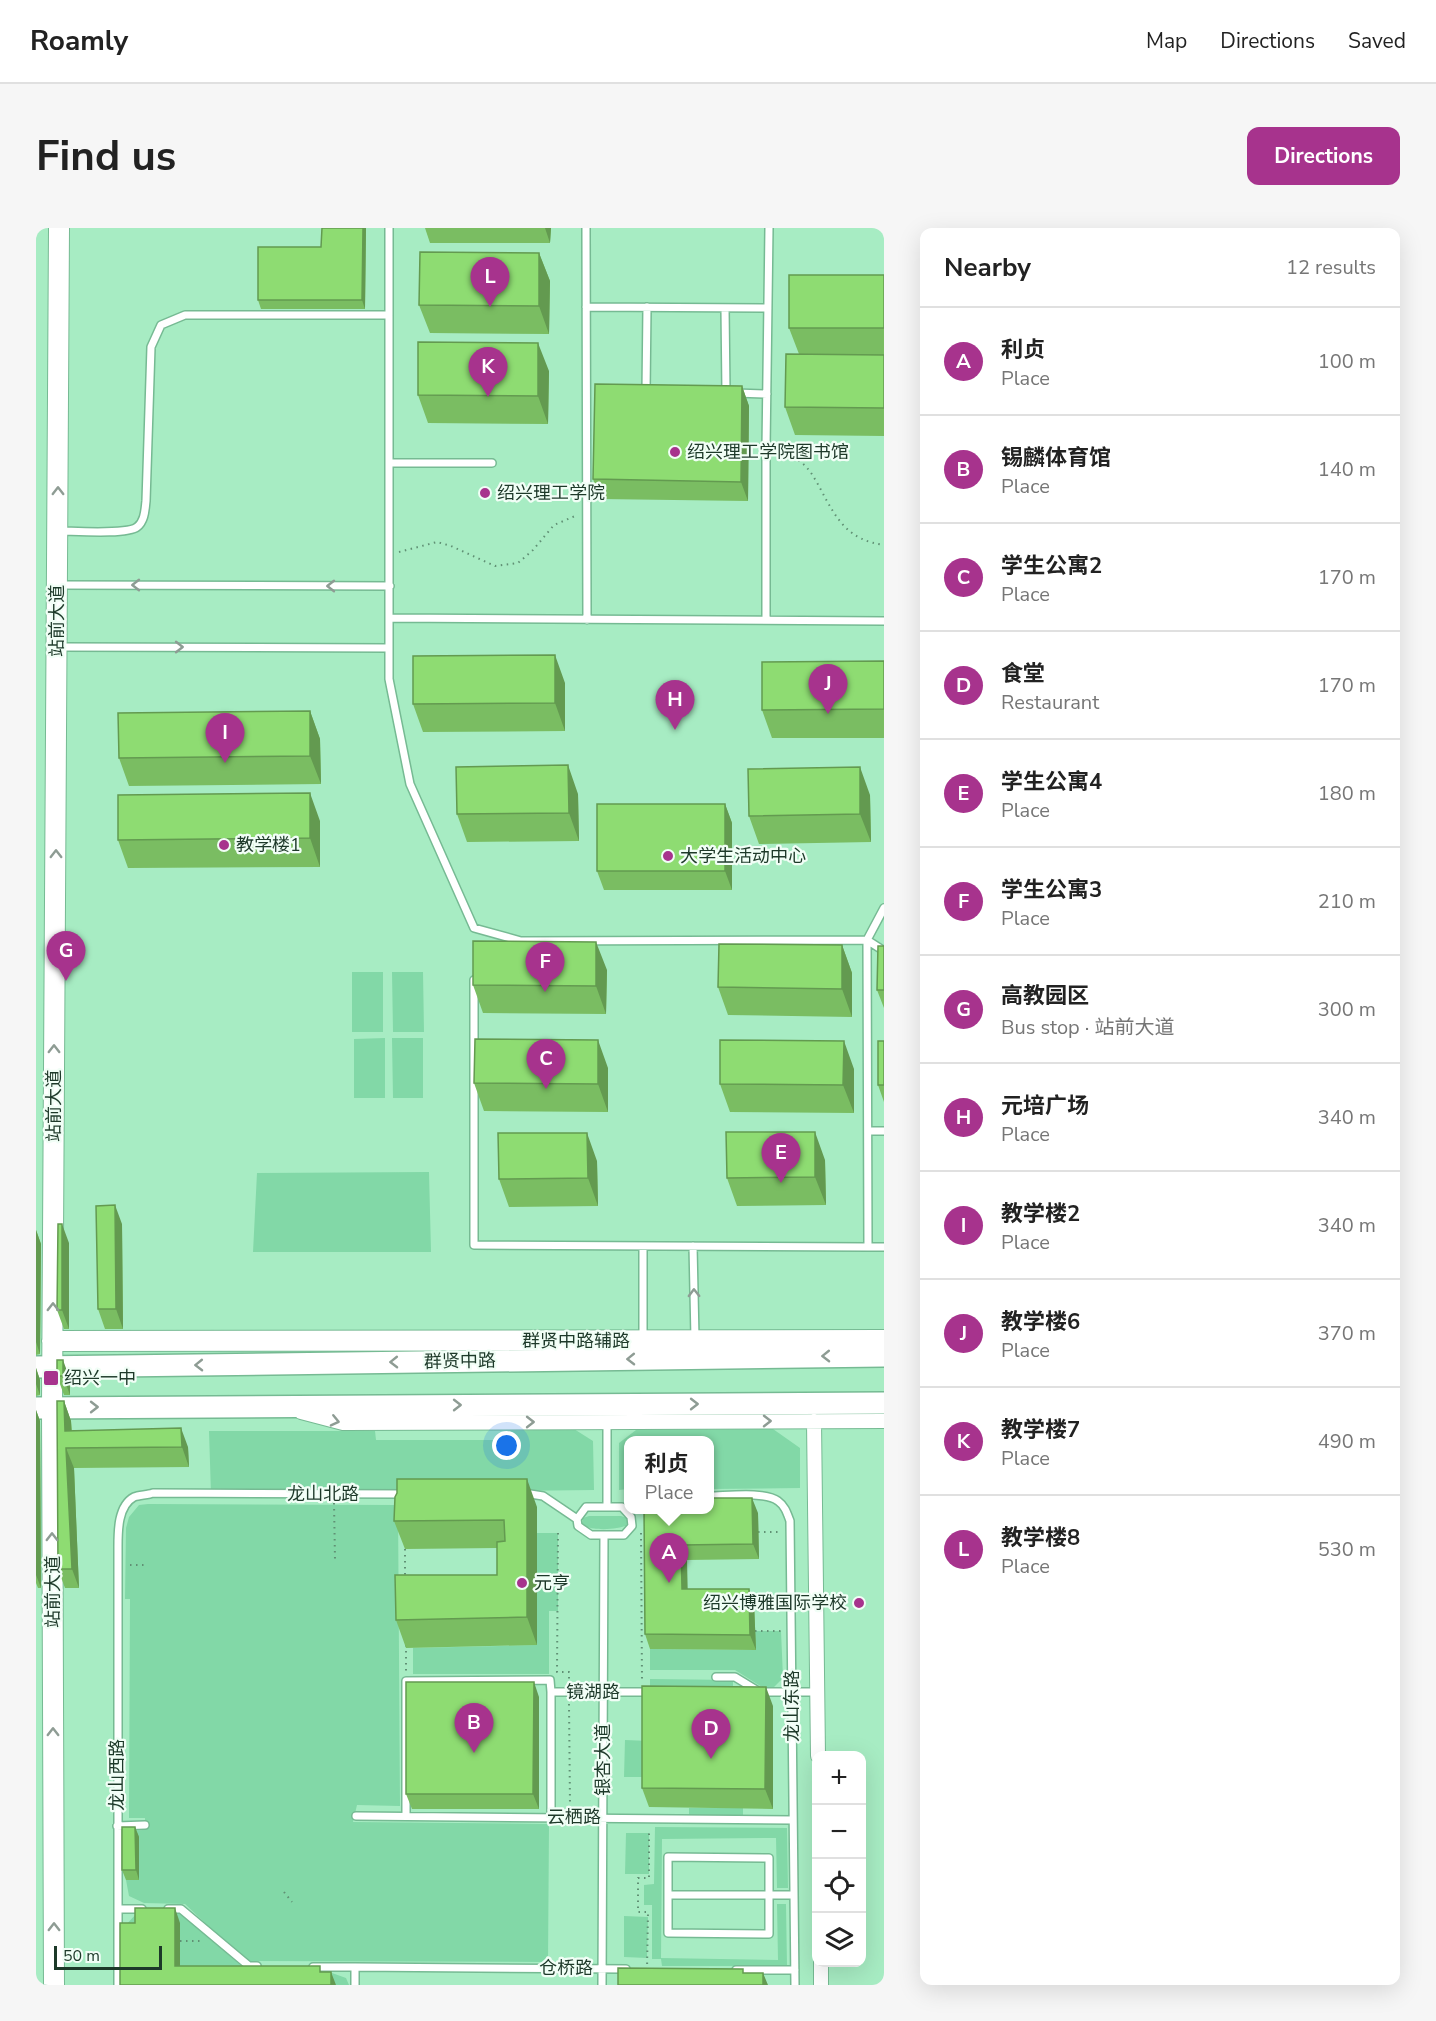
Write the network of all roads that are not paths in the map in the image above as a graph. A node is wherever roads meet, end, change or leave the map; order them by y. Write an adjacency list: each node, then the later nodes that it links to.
1 (59, 228): 20 (main road, 站前大道, one-way to 1)
2 (389, 228): 9 (lane)
3 (586, 228): 5 (lane)
4 (769, 228): 8 (lane)
5 (586, 307): 6 (lane); 10 (lane)
6 (647, 307): 7 (lane); 13 (lane)
7 (725, 308): 8 (lane); 16 (lane)
8 (768, 308): 17 (lane)
9 (389, 315): 18 (lane); 20 (lane)
10 (586, 393): 11 (lane); 24 (lane)
11 (598, 393)
12 (634, 393): 13 (lane)
13 (646, 393): 14 (lane)
14 (658, 393)
15 (714, 393): 16 (lane)
16 (726, 393): 17 (lane)
17 (767, 394): 25 (lane)
18 (389, 463): 19 (lane); 22 (lane)
19 (492, 463)
20 (58, 531): 21 (main road, 站前大道)
21 (57, 585): 22 (lane, one-way to 21); 27 (main road, 站前大道)
22 (390, 586): 23 (lane)
23 (390, 618): 24 (lane); 28 (lane)
24 (587, 620): 25 (lane)
25 (766, 620): 26 (lane)
26 (884, 621)
27 (57, 647): 28 (lane, one-way to 28); 41 (main road, 站前大道, one-way to 27)
28 (389, 648): 30 (lane)
29 (884, 908): 32 (lane)
30 (474, 928): 31 (lane); 32 (lane)
31 (474, 940)
32 (867, 940): 33 (lane); 35 (lane)
33 (884, 951)
34 (474, 975): 37 (lane)
35 (868, 1131): 36 (lane); 40 (lane)
36 (884, 1131)
37 (643, 1246): 38 (lane); 42 (lane)
38 (693, 1246): 40 (lane); 43 (lane, one-way to 38)
39 (884, 1246): 40 (lane)
40 (868, 1247)
41 (52, 1341): 42 (main road, 群贤中路辅路); 46 (main road, 站前大道)
42 (643, 1341): 43 (main road, 群贤中路辅路)
43 (695, 1341): 44 (main road, 群贤中路辅路)
44 (884, 1341)
45 (884, 1356): 46 (main road, 群贤中路, one-way to 46)
46 (44, 1367): 49 (main road, 站前大道)
47 (884, 1403): 48 (main road, one-way to 47)
48 (279, 1406): 49 (main road, one-way to 48); 52 (street, one-way to 52)
49 (44, 1408): 94 (main road, 站前大道, one-way to 49)
50 (814, 1421): 51 (street); 52 (street, one-way to 50); 71 (street)
51 (884, 1421)
52 (607, 1422): 58 (lane)
53 (520, 1493): 61 (lane)
54 (402, 1494): 55 (lane, 龙山北路); 57 (lane); 63 (lane, 龙山北路)
55 (413, 1494)
56 (714, 1496): 70 (lane, 龙山东路)
57 (402, 1502)
58 (607, 1507): 59 (lane); 61 (lane)
59 (624, 1508)
60 (630, 1514): 62 (lane)
61 (577, 1519): 62 (lane)
62 (604, 1535): 66 (lane, 银杏大道)
63 (118, 1565): 79 (lane, 龙山西路)
64 (716, 1677): 69 (lane)
65 (551, 1692): 66 (lane, 镜湖路); 74 (lane, 镜湖路); 75 (lane)
66 (603, 1692): 67 (lane, 镜湖路); 76 (lane, 银杏大道)
67 (654, 1692)
68 (748, 1692): 69 (lane)
69 (760, 1692): 70 (lane)
70 (792, 1692): 71 (lane); 77 (lane, 龙山东路)
71 (817, 1692): 72 (street)
72 (818, 1751)
73 (356, 1816): 74 (lane, 云栖路)
74 (406, 1816): 75 (lane, 云栖路)
75 (551, 1817): 76 (lane, 云栖路)
76 (603, 1818): 77 (lane, 云栖路); 90 (lane, 银杏大道)
77 (793, 1820): 82 (lane, 龙山东路)
78 (145, 1825): 79 (lane)
79 (117, 1826): 83 (lane, 龙山西路)
80 (668, 1895): 81 (lane); 81 (lane); 81 (lane)
81 (769, 1895): 82 (lane)
82 (794, 1895): 93 (lane, 龙山东路)
83 (118, 1909): 84 (lane); 95 (lane, 龙山西路)
84 (149, 1909)
85 (160, 1909): 86 (lane)
86 (260, 1966)
87 (308, 1967): 88 (lane, 仓桥路)
88 (355, 1967): 90 (lane, 仓桥路); 96 (lane)
89 (821, 1967): 99 (street)
90 (602, 1968): 91 (lane, 仓桥路); 97 (lane, 银杏大道)
91 (636, 1969)
92 (727, 1970): 93 (lane)
93 (795, 1970): 98 (lane, 龙山东路)
94 (54, 1985)
95 (118, 1985)
96 (355, 1985)
97 (602, 1985)
98 (795, 1985)
99 (821, 1985)

